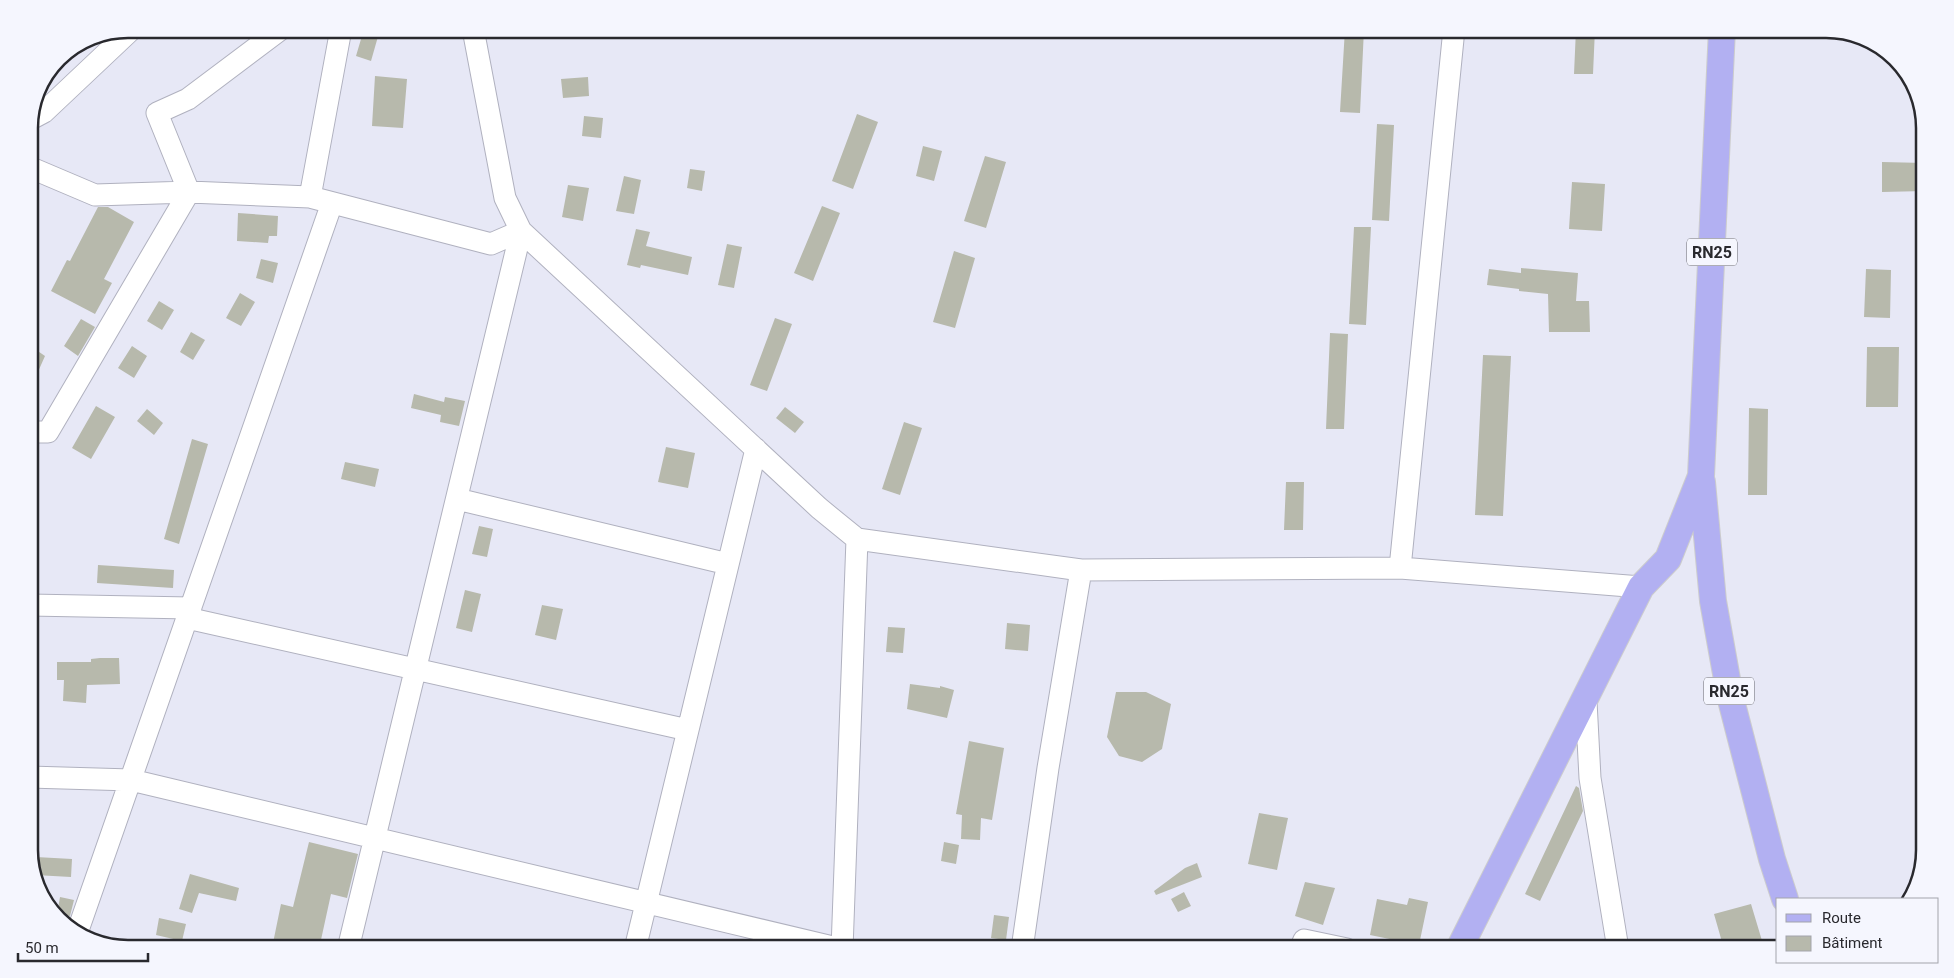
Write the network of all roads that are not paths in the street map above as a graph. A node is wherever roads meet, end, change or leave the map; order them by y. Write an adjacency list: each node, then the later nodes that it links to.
1 (122, 38): 7 (street)
2 (269, 38): 9 (street)
3 (339, 38): 10 (street)
4 (475, 38): 12 (street)
5 (1453, 38): 19 (street)
6 (1722, 38): 15 (main road, RN25)
7 (38, 115)
8 (38, 171): 9 (street)
9 (189, 192): 10 (street); 13 (street)
10 (310, 197): 11 (street)
11 (332, 203): 12 (street); 23 (street)
12 (521, 230): 14 (street); 16 (street)
13 (38, 432)
14 (756, 449): 17 (street); 18 (street)
15 (1701, 476): 21 (main road); 30 (main road, RN25)
16 (457, 499): 18 (street); 24 (street)
17 (857, 539): 20 (street); 36 (street)
18 (728, 564): 26 (street)
19 (1400, 568): 20 (street); 21 (street)
20 (1081, 570): 37 (street)
21 (1641, 587): 25 (main road)
22 (38, 605): 23 (street)
23 (189, 613): 24 (street); 28 (street)
24 (416, 669): 26 (street); 29 (street)
25 (1586, 701): 38 (main road); 39 (street)
26 (688, 730): 31 (street)
27 (38, 777): 28 (street)
28 (130, 780): 29 (street); 32 (street)
29 (375, 838): 31 (street); 33 (street)
30 (1785, 898)
31 (646, 903): 34 (street); 35 (street)
32 (79, 926)
33 (350, 940)
34 (637, 940)
35 (804, 940)
36 (842, 940)
37 (1023, 940)
38 (1464, 940)
39 (1617, 940)

